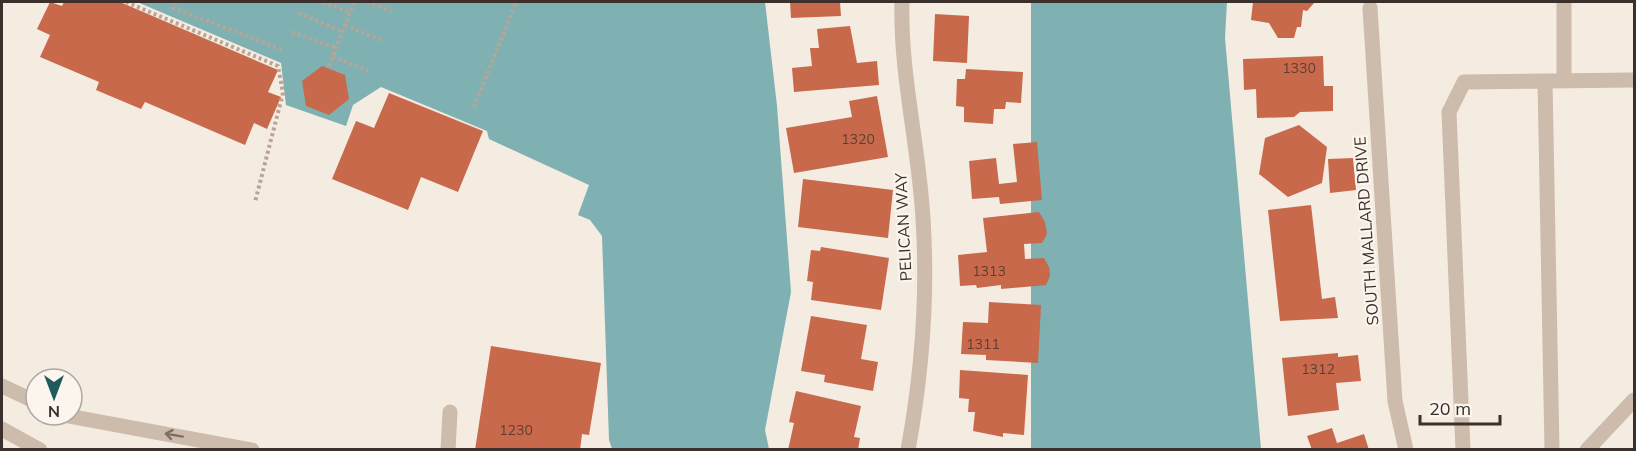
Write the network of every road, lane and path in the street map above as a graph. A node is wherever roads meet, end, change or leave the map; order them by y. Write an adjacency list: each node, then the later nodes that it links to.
1 (126, 2): 26 (path)
2 (176, 2): 18 (path)
3 (323, 2): 10 (path)
4 (354, 2): 10 (path)
5 (367, 2): 11 (path)
6 (516, 2): 25 (path)
7 (902, 2): 36 (street, PELICAN WAY)
8 (1564, 2): 24 (street)
9 (1370, 8): 37 (street, SOUTH MALLARD DRIVE)
10 (350, 12): 13 (path)
11 (391, 12)
12 (299, 13): 15 (path)
13 (345, 25): 15 (path); 16 (path)
14 (292, 32): 17 (path)
15 (342, 32): 17 (path)
16 (381, 40)
17 (336, 48): 19 (path)
18 (283, 50)
19 (333, 56): 20 (path); 21 (path)
20 (329, 66)
21 (368, 71)
22 (1635, 80): 24 (street)
23 (1545, 81): 24 (street); 38 (street); 39 (street)
24 (1564, 81)
25 (474, 107)
26 (255, 202)
27 (2, 386): 28 (street)
28 (24, 396)
29 (1635, 400): 40 (street)
30 (450, 412): 35 (street)
31 (84, 419): 34 (street, one-way to 31)
32 (2, 429): 33 (street)
33 (40, 450)
34 (252, 450)
35 (448, 450)
36 (908, 450)
37 (1406, 450)
38 (1462, 450)
39 (1552, 450)
40 (1587, 450)

